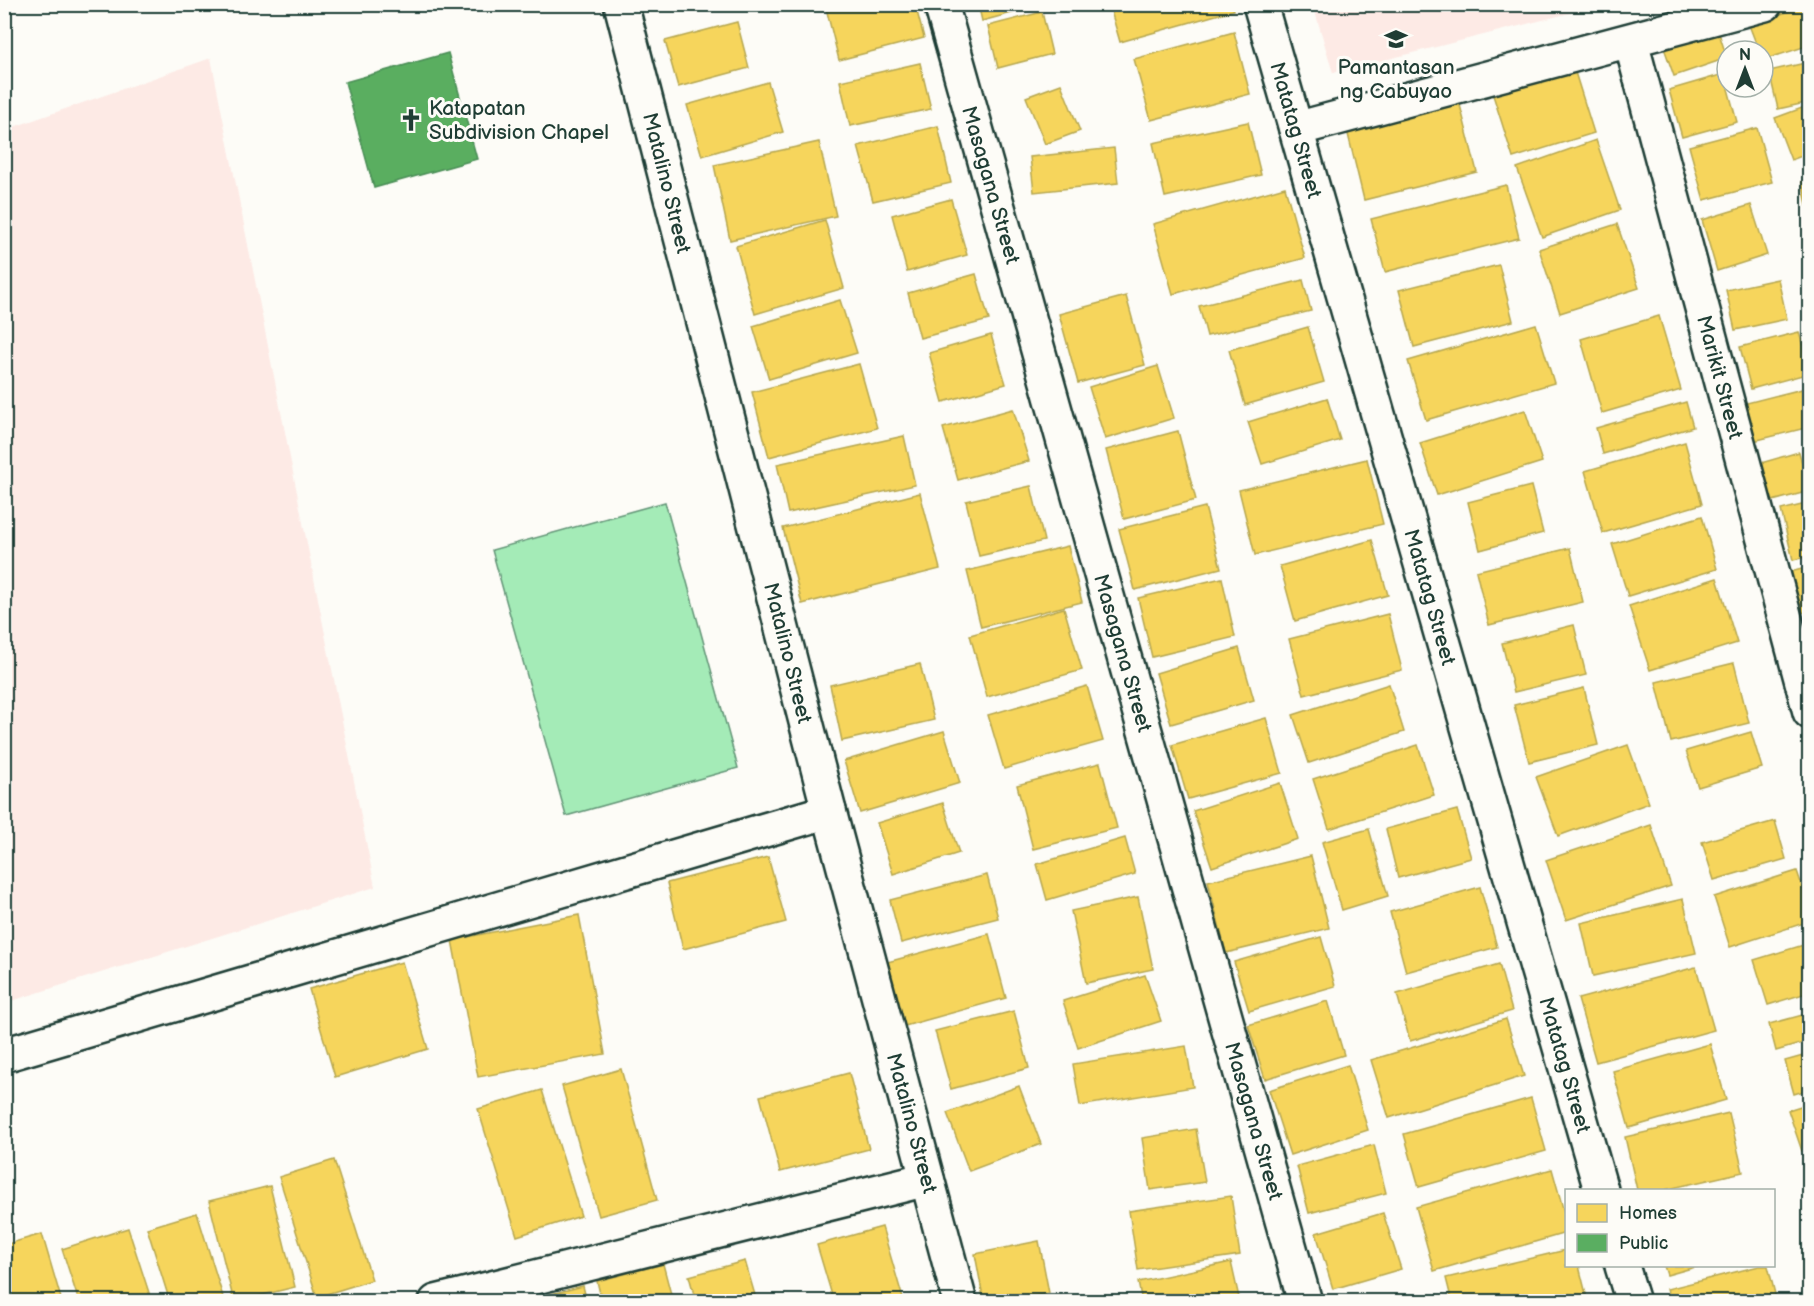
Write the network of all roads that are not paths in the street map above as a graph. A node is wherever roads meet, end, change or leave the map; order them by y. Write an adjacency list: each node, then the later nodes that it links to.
1 (621, 4): 8 (street, Matalino Street)
2 (941, 4): 15 (street, Masagana Street)
3 (1260, 4): 6 (street, Matatag Street)
4 (1765, 4): 5 (street)
5 (1631, 42): 6 (street); 7 (street, Marikit Street)
6 (1296, 129): 11 (street, Matatag Street)
7 (1809, 712)
8 (829, 811): 9 (street); 10 (street, Matalino Street)
9 (4, 1055)
10 (927, 1179): 13 (street); 14 (street, Matalino Street)
11 (1600, 1189)
12 (1622, 1267): 16 (street)
13 (436, 1302)
14 (960, 1302)
15 (1305, 1302)
16 (1633, 1302)

